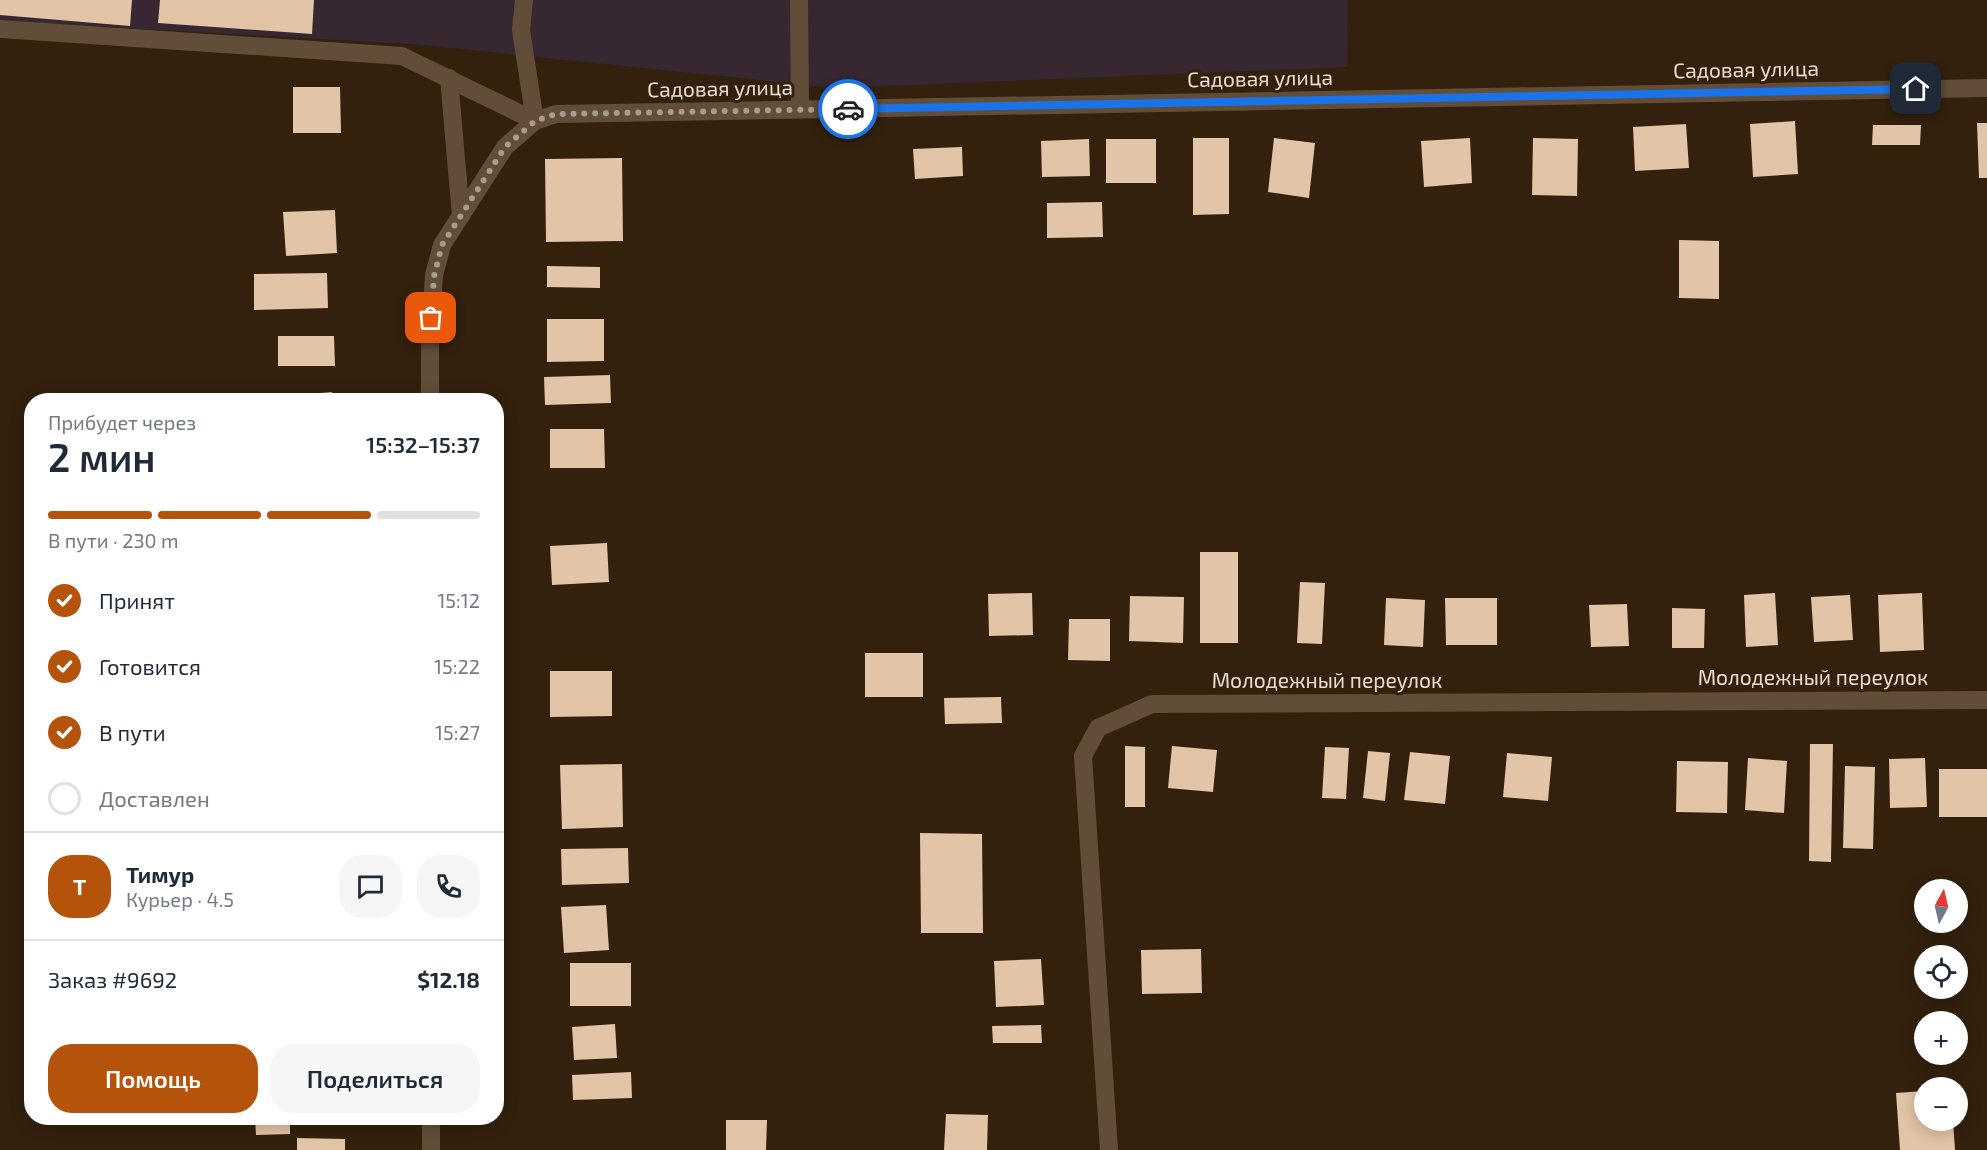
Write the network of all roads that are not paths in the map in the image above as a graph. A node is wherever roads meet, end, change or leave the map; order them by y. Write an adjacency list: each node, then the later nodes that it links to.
1 (524, 0): 7 (street)
2 (799, 0): 6 (street)
3 (0, 29): 4 (street)
4 (449, 78): 7 (street); 8 (street)
5 (1987, 88): 6 (street, Садовая улица)
6 (800, 110): 7 (street, Садовая улица)
7 (535, 121): 8 (street)
8 (461, 216): 9 (street)
9 (430, 393)
10 (1987, 700): 13 (street, Молодежный переулок)
11 (431, 1125): 12 (street)
12 (431, 1150)
13 (1109, 1150)

